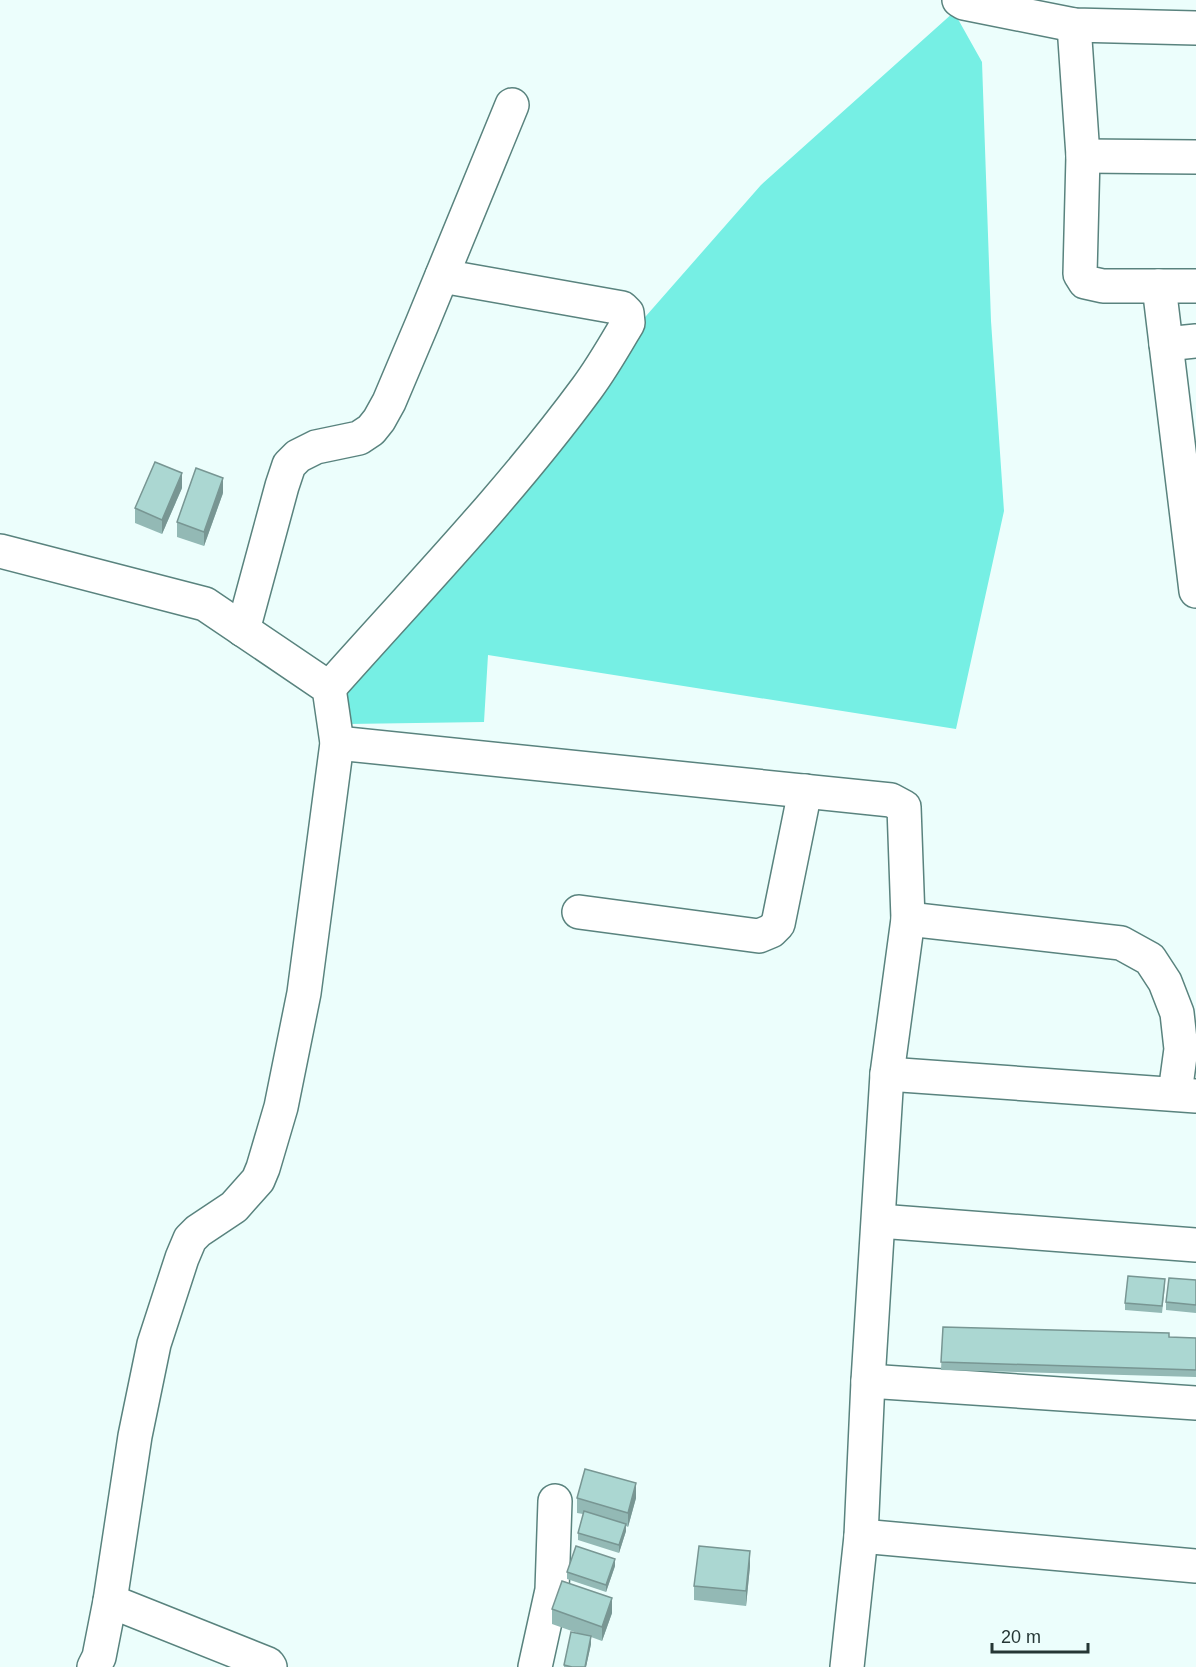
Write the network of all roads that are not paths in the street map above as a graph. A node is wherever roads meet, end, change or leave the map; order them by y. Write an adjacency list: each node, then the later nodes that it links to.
1 (963, 1): 2 (street)
2 (1074, 25): 3 (street); 5 (street)
3 (1196, 28)
4 (512, 105): 7 (street)
5 (1083, 156): 6 (street); 8 (street)
6 (1196, 158)
7 (442, 276): 13 (street); 14 (street)
8 (1159, 286): 9 (street); 10 (street)
9 (1196, 286)
10 (1181, 342): 12 (street)
11 (0, 551): 13 (street)
12 (1196, 591)
13 (243, 630): 14 (street)
14 (329, 688): 15 (street)
15 (336, 743): 16 (street); 28 (street)
16 (805, 791): 17 (street); 18 (street)
17 (579, 912)
18 (908, 919): 19 (street); 20 (street)
19 (887, 1074): 20 (street); 21 (street)
20 (1186, 1094)
21 (879, 1221): 22 (street); 23 (street)
22 (1196, 1245)
23 (868, 1381): 24 (street); 26 (street)
24 (1196, 1403)
25 (555, 1501): 31 (street)
26 (861, 1536): 27 (street); 32 (street)
27 (1196, 1566)
28 (111, 1601): 29 (street); 30 (street)
29 (94, 1667)
30 (270, 1667)
31 (535, 1667)
32 (847, 1667)

